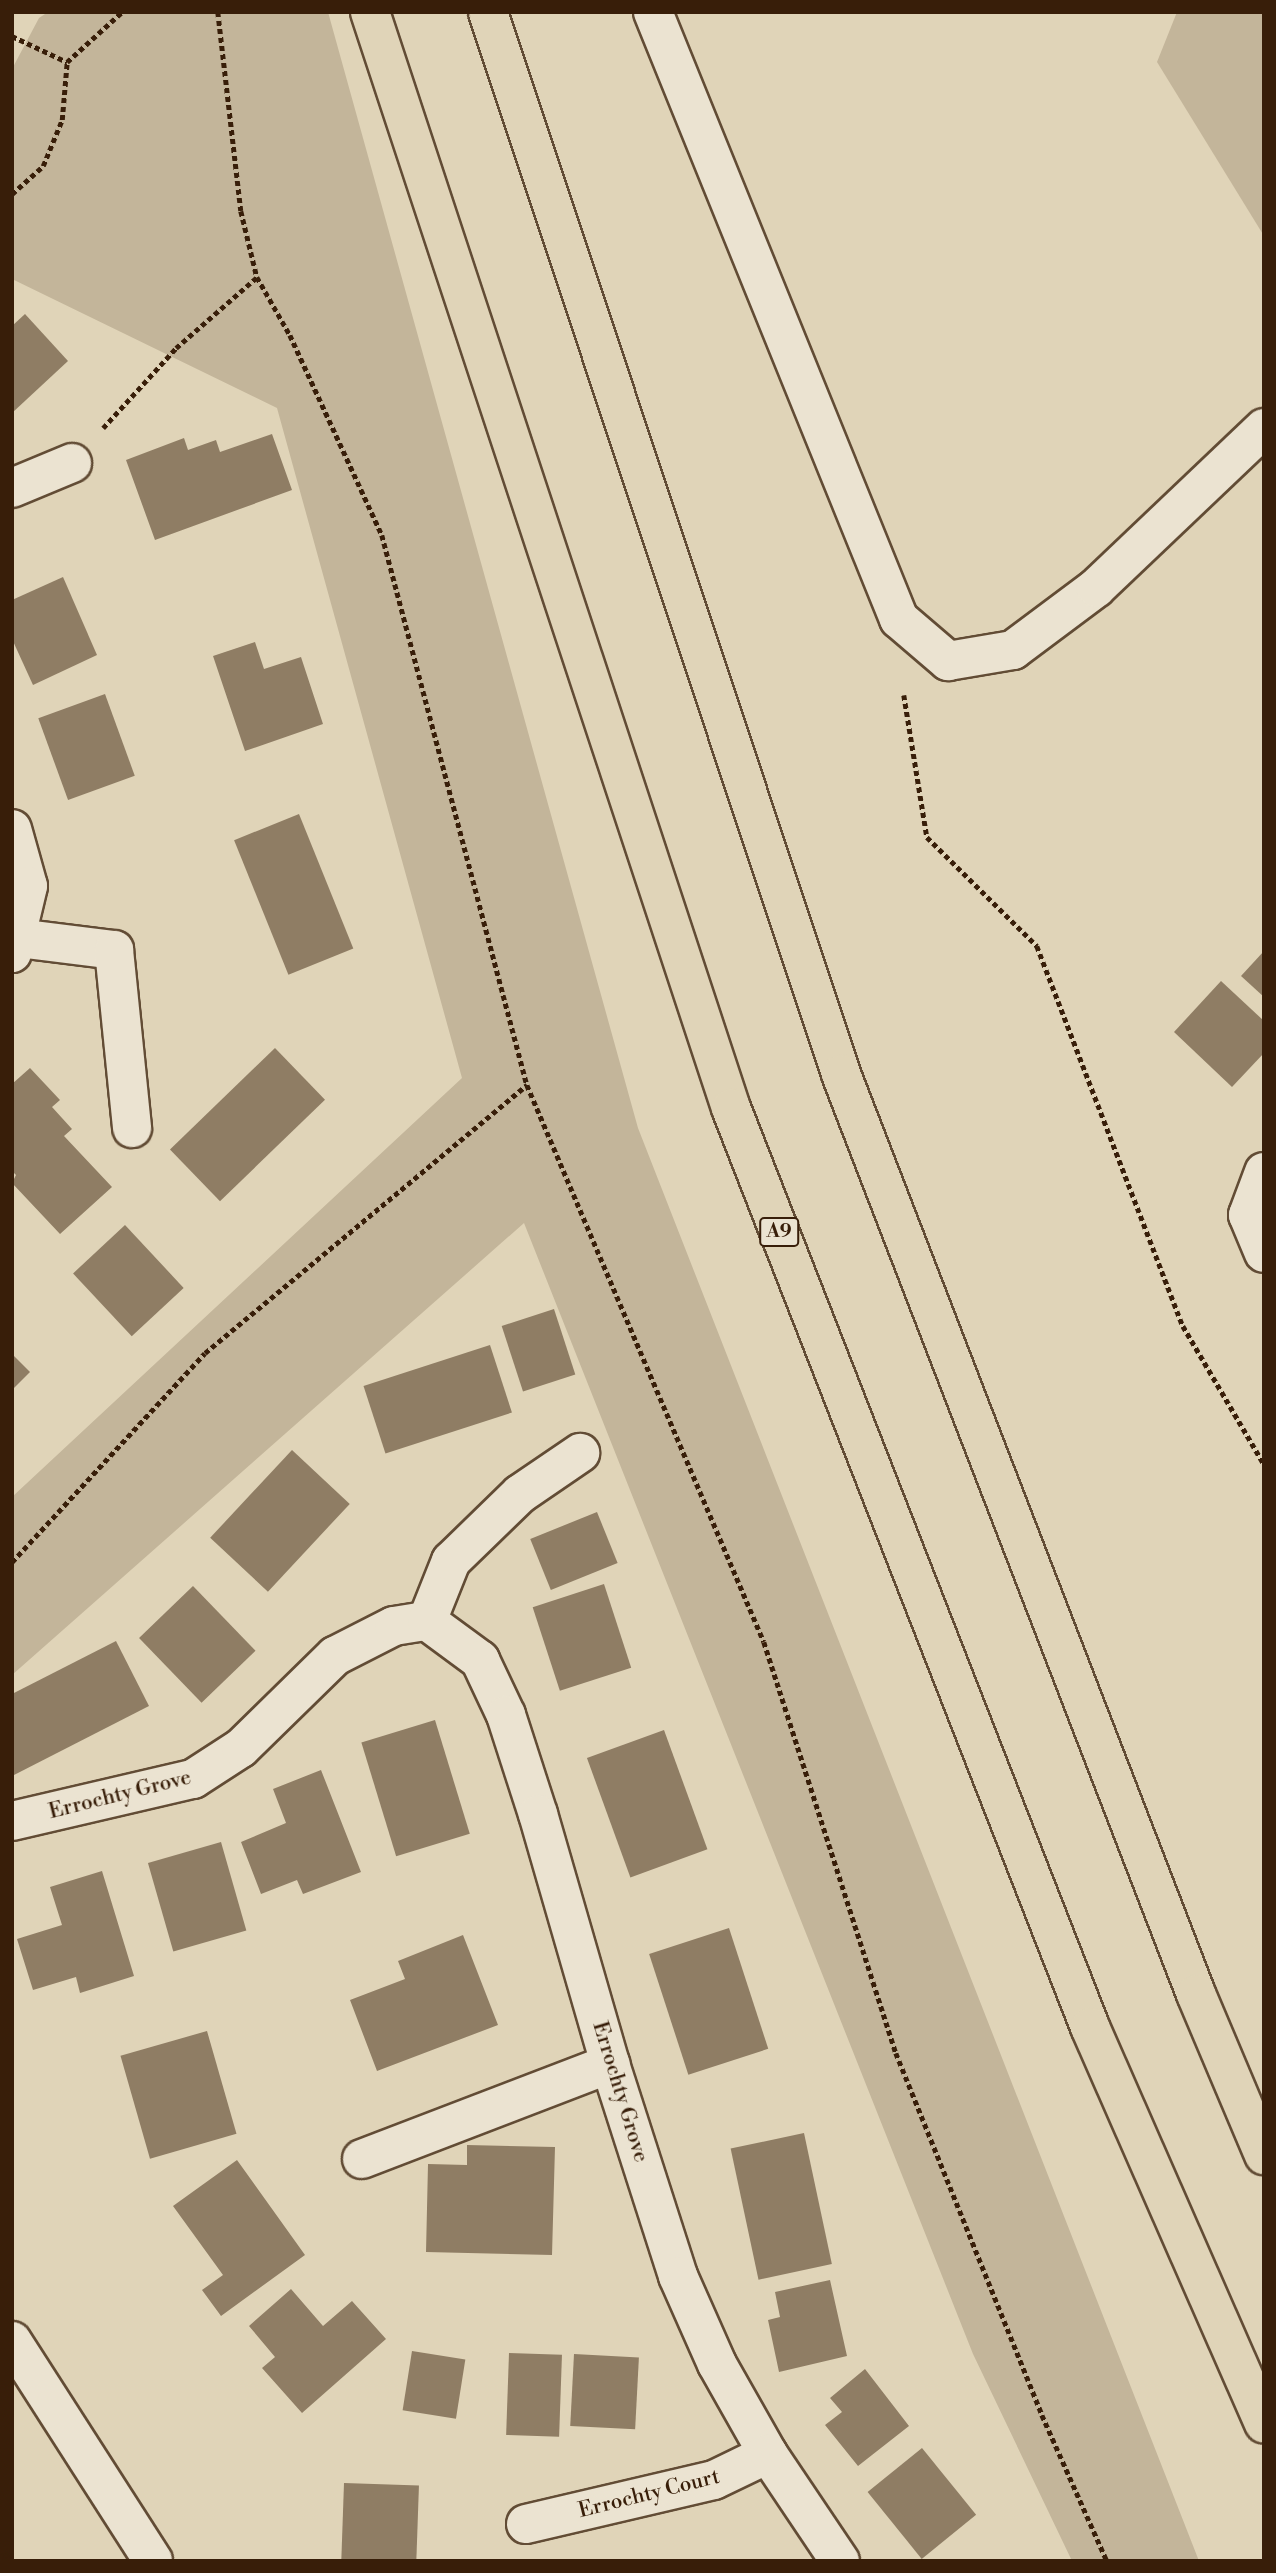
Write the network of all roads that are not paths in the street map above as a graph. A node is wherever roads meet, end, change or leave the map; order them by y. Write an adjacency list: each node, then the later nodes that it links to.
1 (370, 12): 19 (highway, A9)
2 (488, 12): 16 (highway)
3 (653, 12): 4 (street)
4 (1264, 428)
5 (72, 463): 6 (street)
6 (12, 488)
7 (12, 829): 8 (street)
8 (15, 945): 9 (street)
9 (132, 1128)
10 (1264, 1172): 11 (street)
11 (1264, 1253)
12 (580, 1453): 13 (street)
13 (427, 1621): 14 (street, Errochty Grove); 15 (street, Errochty Grove)
14 (12, 1821)
15 (610, 2064): 17 (street); 20 (street, Errochty Grove)
16 (1264, 2155)
17 (362, 2159)
18 (12, 2341): 22 (street)
19 (1264, 2424)
20 (768, 2454): 21 (street, Errochty Court); 23 (street, Errochty Grove)
21 (526, 2524)
22 (153, 2561)
23 (840, 2561)

